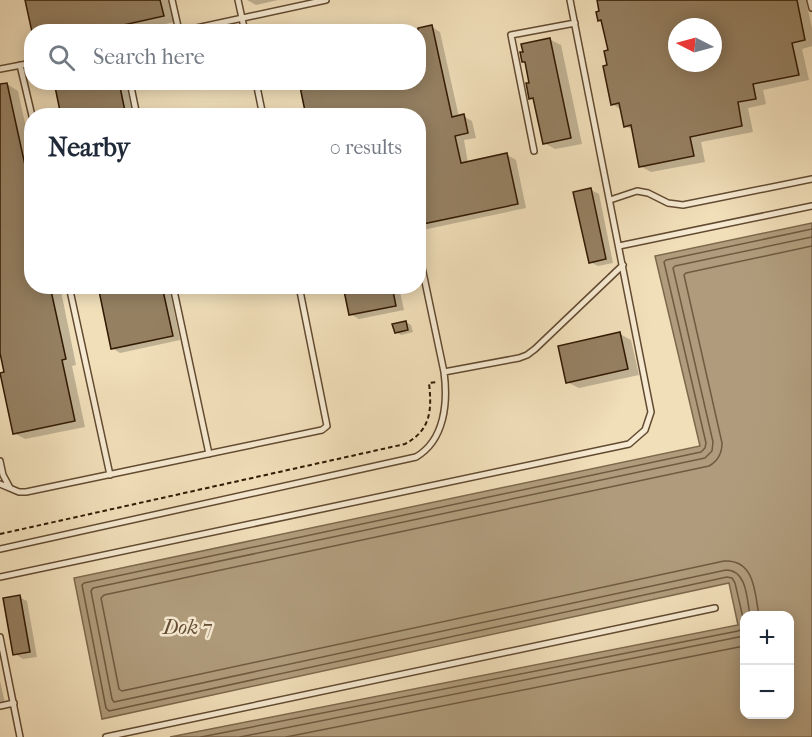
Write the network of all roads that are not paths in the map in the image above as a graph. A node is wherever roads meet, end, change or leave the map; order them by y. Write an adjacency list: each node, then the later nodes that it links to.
1 (172, 0): 9 (lane)
2 (238, 0): 7 (lane)
3 (326, 0): 7 (lane)
4 (570, 0): 8 (lane)
5 (810, 0): 6 (lane)
6 (812, 8)
7 (242, 18): 10 (lane); 11 (lane)
8 (575, 23): 22 (lane); 24 (lane)
9 (177, 24)
10 (212, 24)
11 (243, 24)
12 (24, 64): 13 (lane)
13 (20, 65): 14 (lane); 15 (lane)
14 (0, 69)
15 (24, 82)
16 (26, 90): 19 (lane)
17 (132, 90): 20 (lane)
18 (258, 90): 21 (lane)
19 (30, 108)
20 (135, 108)
21 (261, 108)
22 (534, 151)
23 (812, 179): 24 (lane)
24 (610, 200): 26 (lane)
25 (812, 206): 26 (lane)
26 (619, 246): 27 (lane)
27 (623, 265): 32 (lane); 39 (lane)
28 (426, 286): 32 (lane)
29 (71, 294): 35 (lane)
30 (176, 294): 33 (lane)
31 (301, 294): 33 (lane)
32 (444, 372): 38 (lane)
33 (209, 453): 35 (lane)
34 (0, 461): 37 (lane)
35 (110, 475): 37 (lane)
36 (0, 484): 37 (lane)
37 (12, 489)
38 (0, 549)
39 (0, 577)
40 (716, 608): 45 (lane)
41 (0, 637): 42 (lane)
42 (14, 703): 43 (lane); 44 (lane)
43 (0, 706)
44 (20, 737)
45 (106, 737)

